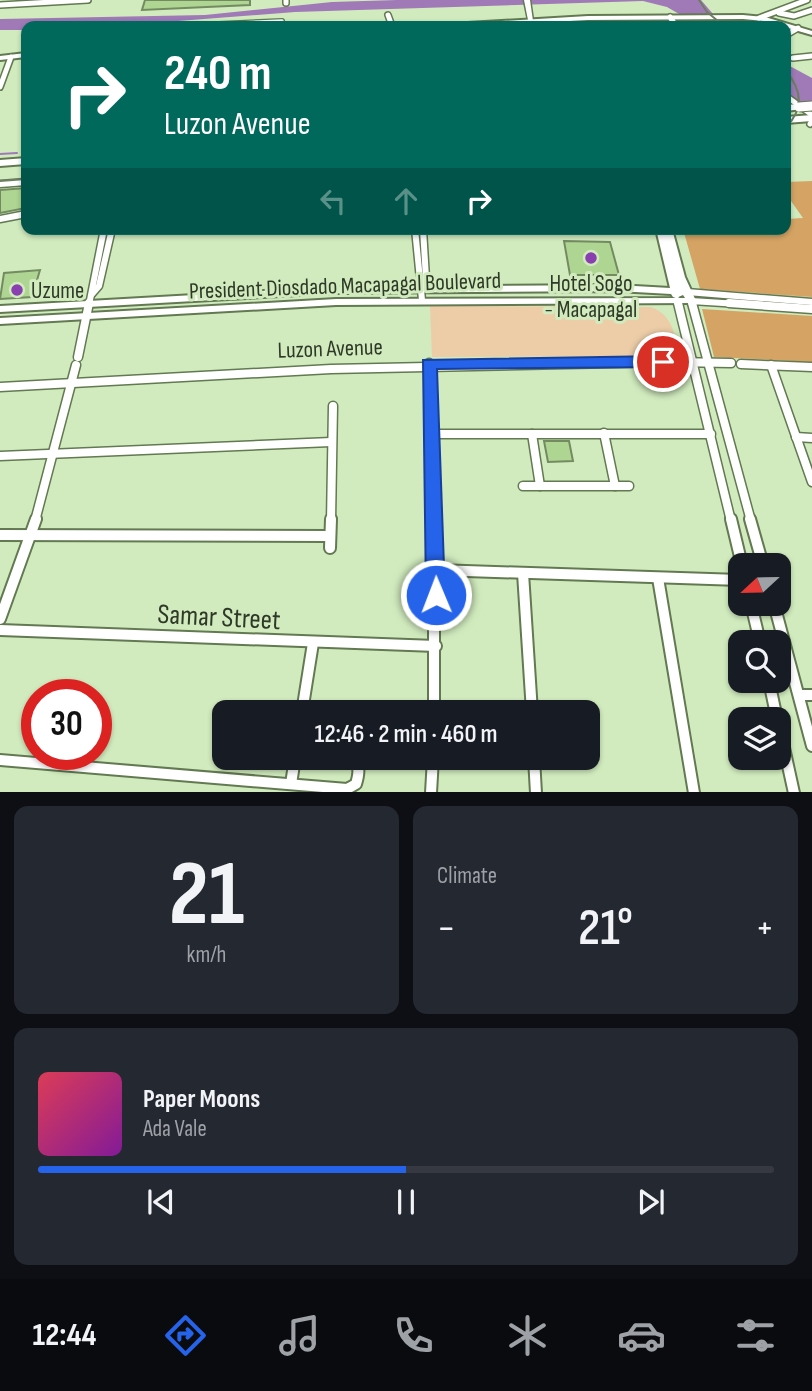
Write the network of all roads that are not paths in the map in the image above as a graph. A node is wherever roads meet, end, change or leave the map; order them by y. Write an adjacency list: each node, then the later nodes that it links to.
1 (88, 0): 3 (street)
2 (807, 0): 7 (street)
3 (51, 1): 5 (street)
4 (528, 3): 12 (street)
5 (0, 5)
6 (812, 10): 7 (street)
7 (779, 13): 10 (street)
8 (388, 15): 11 (street)
9 (670, 17): 10 (main road); 13 (main road); 14 (street)
10 (760, 18): 15 (main road)
11 (390, 21)
12 (532, 21)
13 (578, 21)
14 (673, 21)
15 (771, 21)
16 (791, 26): 17 (main road)
17 (798, 28): 18 (street); 19 (main road)
18 (791, 32)
19 (812, 33)
20 (812, 55): 24 (street)
21 (21, 56): 22 (main road)
22 (11, 57): 23 (main road); 25 (street)
23 (0, 58)
24 (793, 58)
25 (0, 87)
26 (791, 100): 29 (street)
27 (791, 110): 29 (highway)
28 (791, 117): 29 (highway)
29 (810, 117)
30 (21, 161): 31 (highway)
31 (0, 163)
32 (21, 167): 33 (highway)
33 (0, 169)
34 (21, 182): 35 (street)
35 (0, 184)
36 (21, 218): 37 (street)
37 (0, 221)
38 (103, 235): 47 (street)
39 (111, 235): 47 (street)
40 (415, 235): 44 (street)
41 (423, 235): 44 (street)
42 (661, 235): 45 (main road)
43 (670, 235): 46 (main road)
44 (422, 288): 45 (main road, President Diosdado Macapagal Boulevard); 47 (main road, President Diosdado Macapagal Boulevard); 48 (street)
45 (676, 295): 46 (main road, President Diosdado Macapagal Boulevard); 48 (main road, President Diosdado Macapagal Boulevard); 54 (street)
46 (689, 296): 49 (street); 51 (street); 57 (street)
47 (91, 299): 50 (main road, President Diosdado Macapagal Boulevard); 52 (street)
48 (422, 300): 52 (main road, President Diosdado Macapagal Boulevard)
49 (812, 302)
50 (0, 309)
51 (812, 309)
52 (88, 315): 53 (main road, President Diosdado Macapagal Boulevard); 61 (street)
53 (0, 321)
54 (693, 361): 56 (street); 57 (street); 67 (street)
55 (663, 362): 58 (street, Luzon Avenue)
56 (673, 362)
57 (707, 362): 59 (street); 83 (street)
58 (429, 363): 61 (street, Luzon Avenue); 65 (street)
59 (771, 365): 60 (street); 68 (street)
60 (812, 367)
61 (72, 382): 62 (street, Luzon Avenue); 71 (street)
62 (0, 387)
63 (334, 406): 70 (street)
64 (604, 433): 66 (street); 67 (street); 77 (street)
65 (432, 434): 66 (street); 84 (street)
66 (532, 434): 76 (street)
67 (710, 434): 82 (street)
68 (796, 436): 69 (street); 73 (street)
69 (812, 438)
70 (331, 442): 71 (street); 80 (street)
71 (56, 452): 72 (street); 78 (street)
72 (0, 456)
73 (812, 482)
74 (629, 485): 77 (street)
75 (523, 486): 76 (street)
76 (540, 486): 77 (street)
77 (615, 486)
78 (32, 534): 79 (street); 80 (street); 89 (street)
79 (0, 535)
80 (330, 536): 81 (street)
81 (330, 548)
82 (739, 553)
83 (760, 553)
84 (436, 570): 85 (street); 92 (street)
85 (523, 573): 86 (street); 97 (street)
86 (658, 578): 87 (street); 108 (street)
87 (728, 580)
88 (777, 616): 93 (street)
89 (0, 619)
90 (0, 630): 91 (street, Samar Street)
91 (313, 643): 92 (street, Samar Street); 95 (street)
92 (436, 646): 96 (street)
93 (800, 695): 94 (street); 98 (street)
94 (812, 695)
95 (304, 700)
96 (434, 700)
97 (530, 700)
98 (812, 746)
99 (0, 761): 105 (street)
100 (293, 770): 105 (street)
101 (359, 770): 105 (street)
102 (432, 770): 106 (street)
103 (535, 770): 107 (street)
104 (789, 770): 109 (street)
105 (291, 784)
106 (431, 792)
107 (536, 792)
108 (694, 792)
109 (794, 792)

